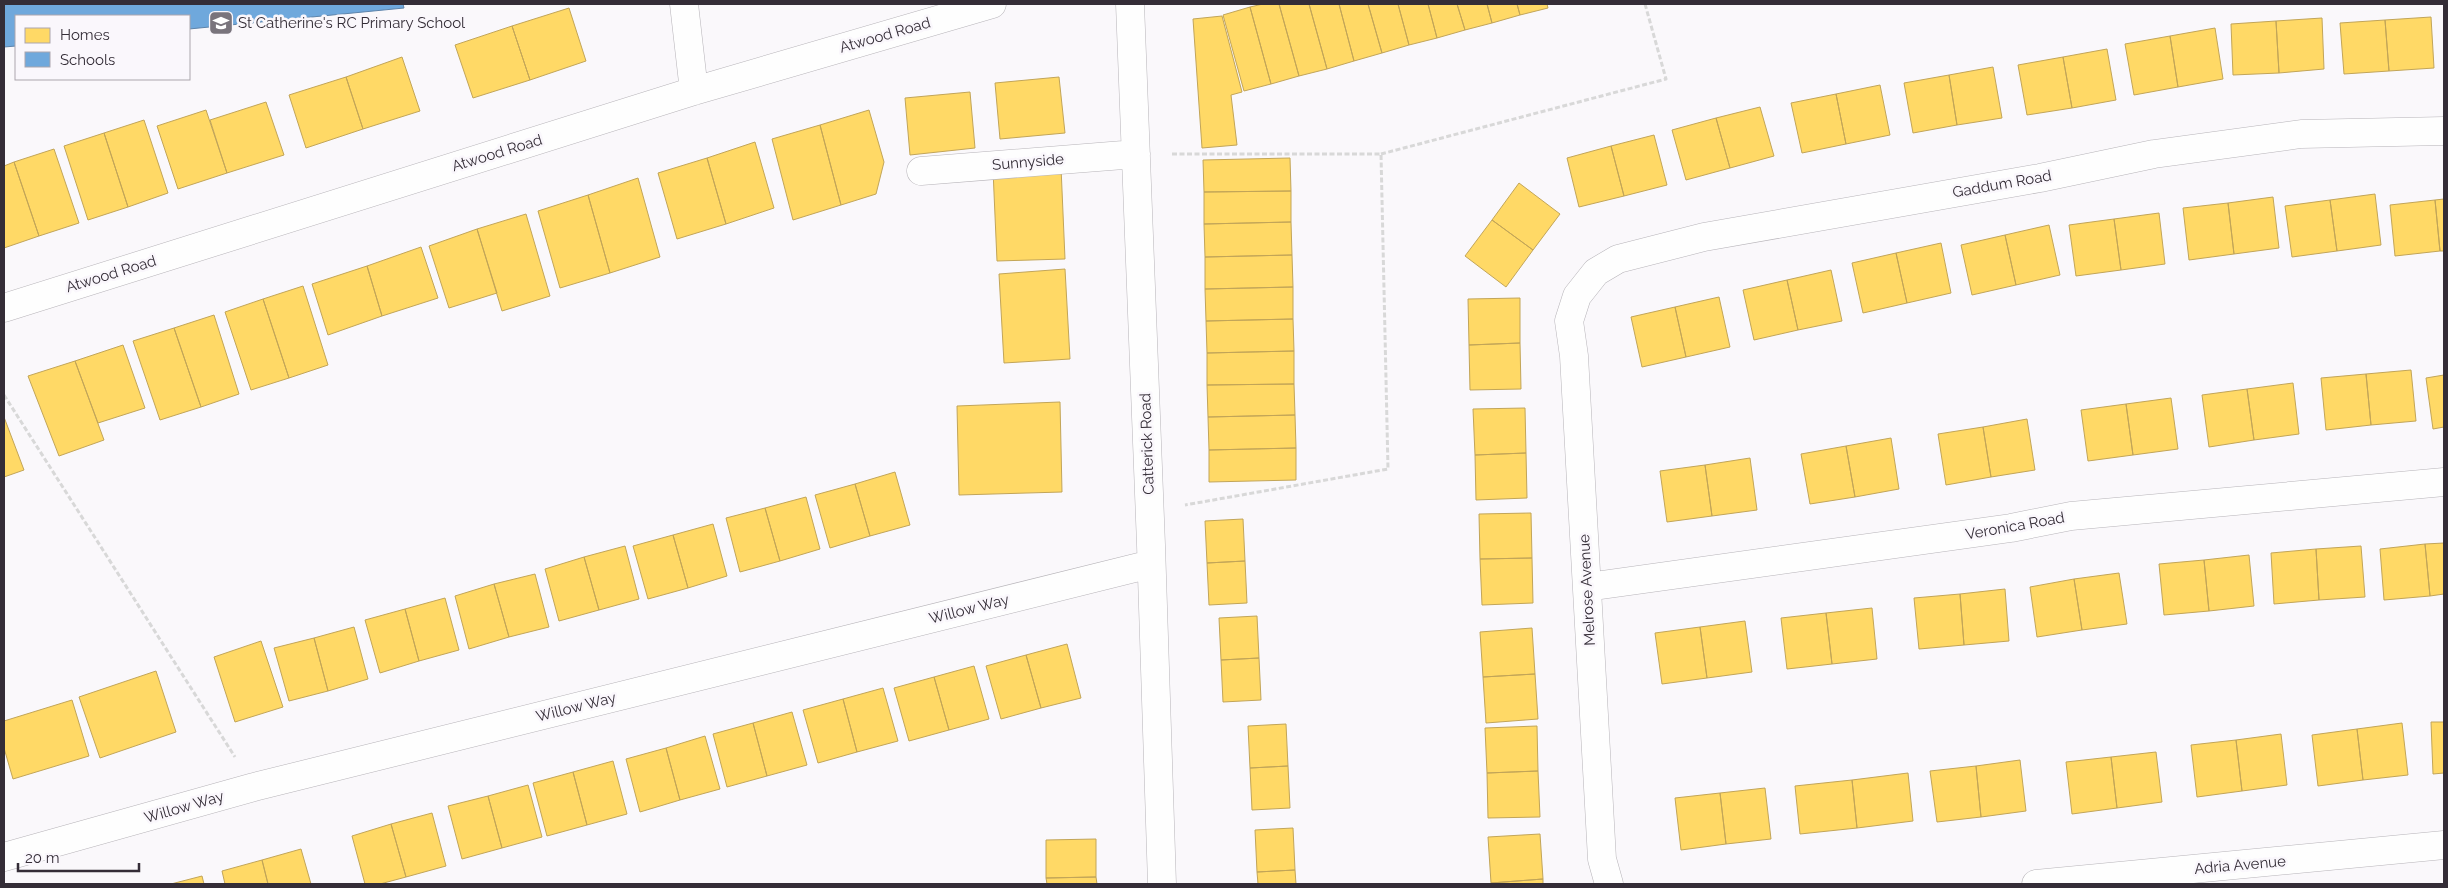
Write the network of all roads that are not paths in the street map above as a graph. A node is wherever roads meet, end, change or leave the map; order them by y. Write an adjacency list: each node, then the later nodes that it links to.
1 (684, 4): 4 (street)
2 (992, 4): 4 (street, Atwood Road)
3 (1130, 4): 6 (street, Catterick Road)
4 (694, 91): 9 (street, Atwood Road)
5 (2444, 132): 8 (street, Gaddum Road)
6 (1136, 154): 7 (street, Sunnyside); 11 (street, Catterick Road)
7 (921, 170)
8 (1577, 296): 12 (street, Melrose Avenue)
9 (4, 308)
10 (2444, 482): 12 (street, Veronica Road)
11 (1151, 564): 14 (street, Willow Way); 15 (street, Catterick Road)
12 (1587, 587): 16 (street, Melrose Avenue)
13 (2444, 845): 17 (street, Adria Avenue)
14 (4, 857)
15 (1162, 884)
16 (1609, 884)
17 (2036, 884)

